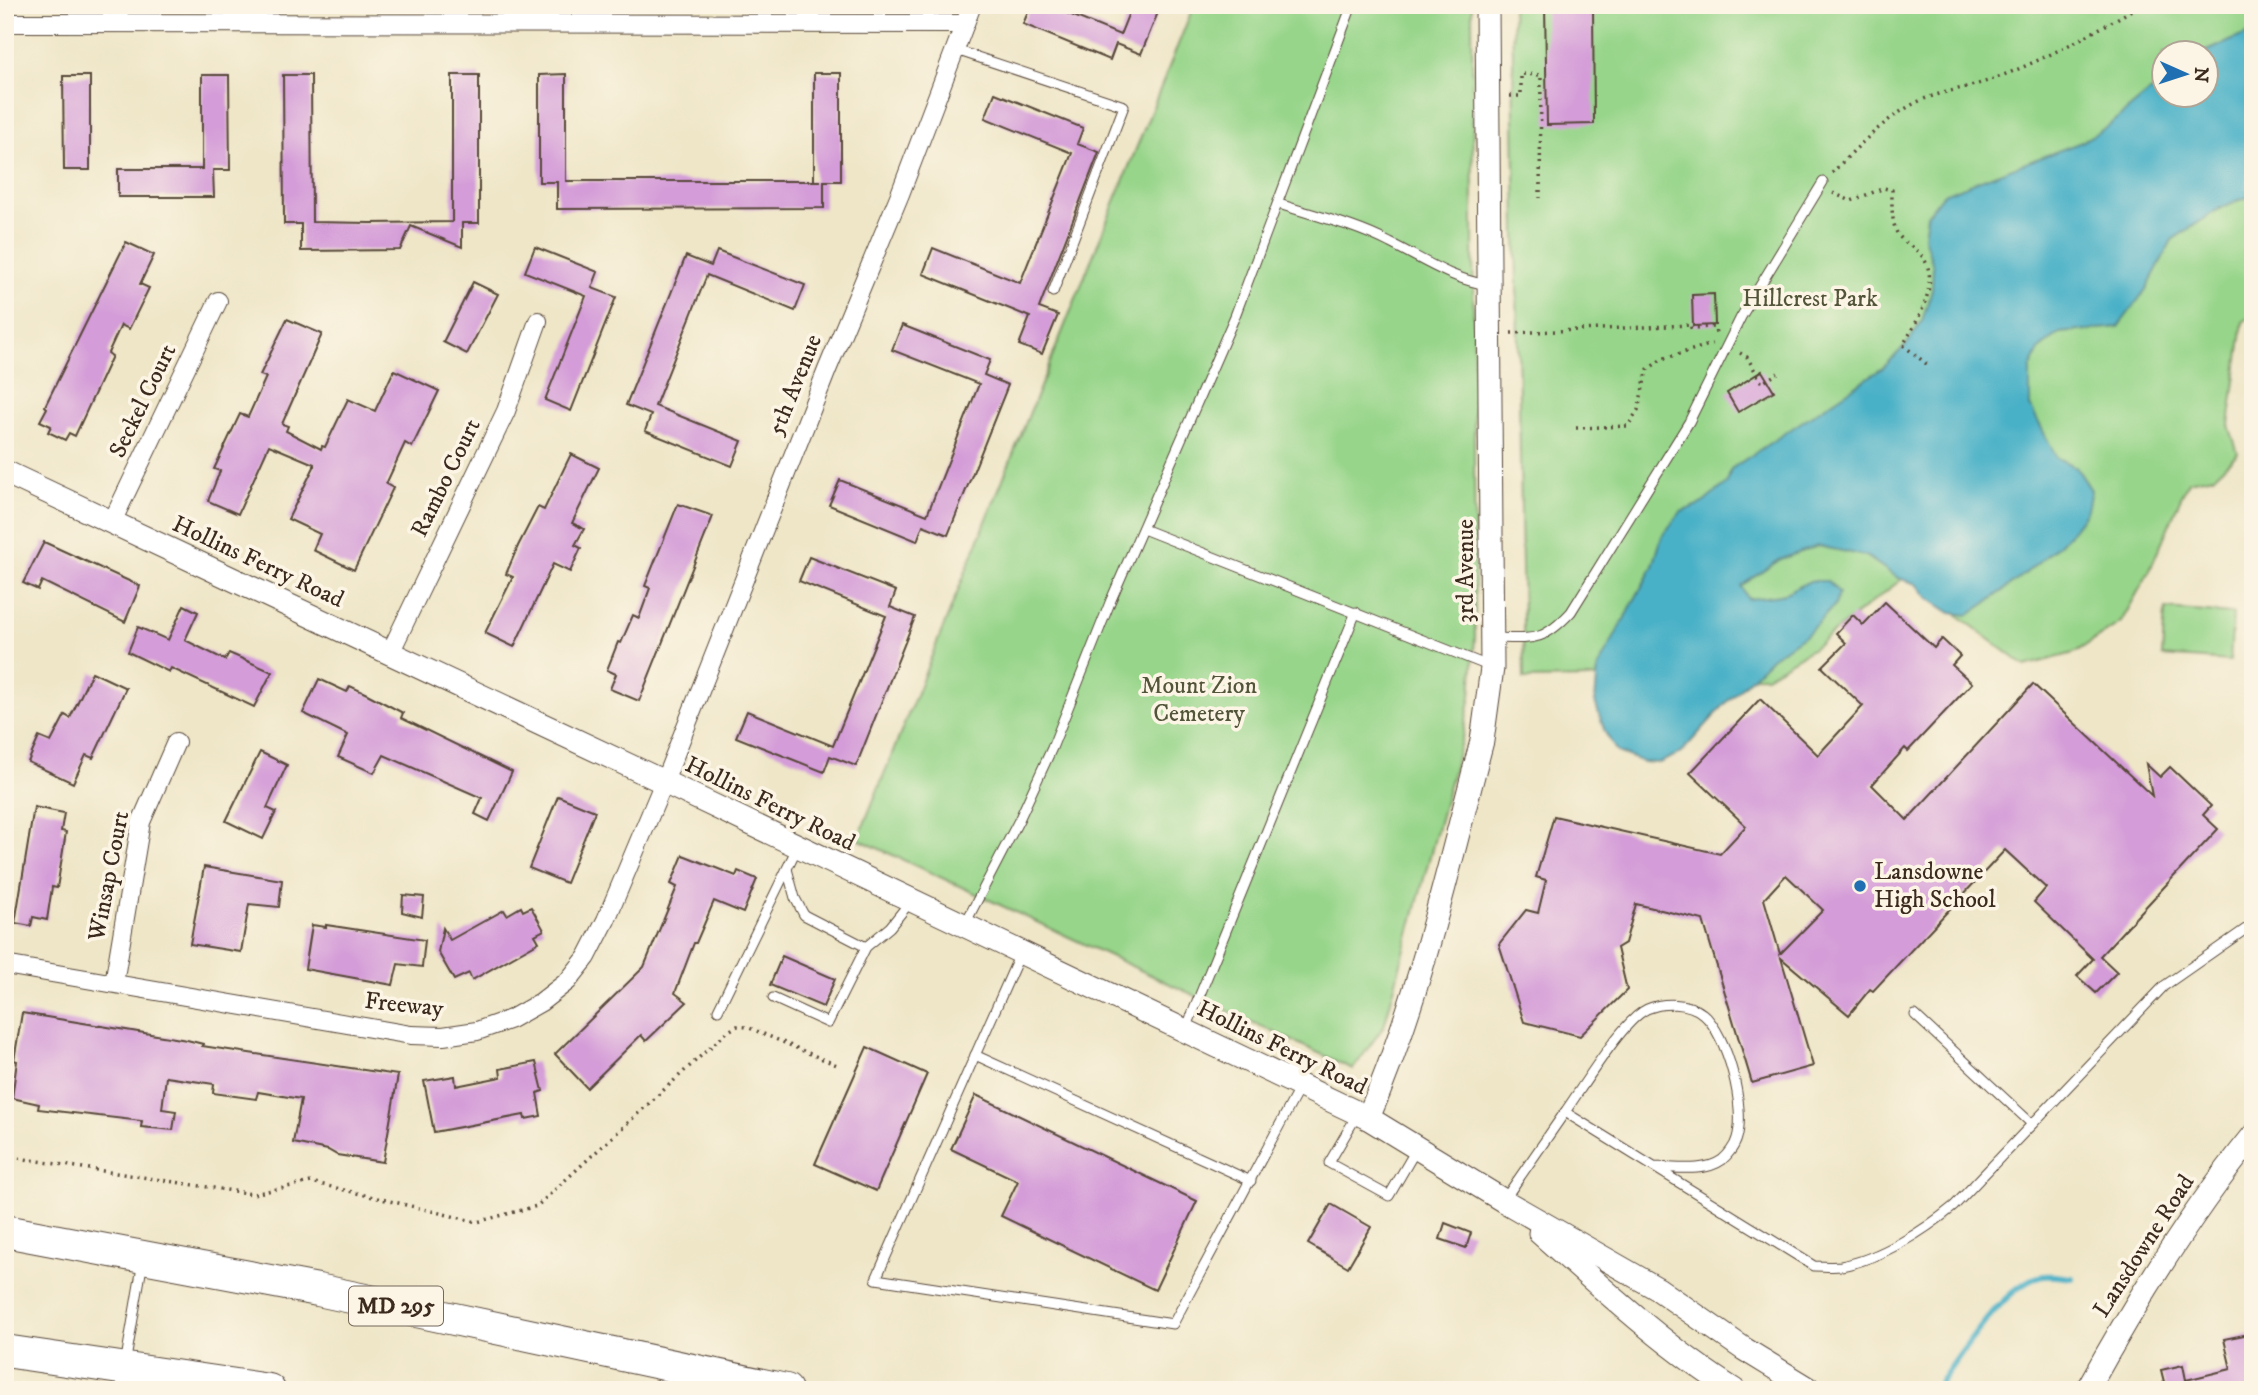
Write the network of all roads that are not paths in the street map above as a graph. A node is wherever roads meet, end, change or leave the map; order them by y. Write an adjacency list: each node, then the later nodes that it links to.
1 (972, 5): 5 (street, 5th Avenue)
2 (1352, 5): 8 (lane)
3 (1487, 5): 9 (street, 3rd Avenue)
4 (5, 23): 5 (street)
5 (965, 24): 6 (street, 5th Avenue)
6 (956, 50): 10 (lane); 21 (street, 5th Avenue)
7 (1823, 184): 17 (lane)
8 (1279, 204): 9 (lane); 15 (lane)
9 (1490, 286): 17 (street, 3rd Avenue)
10 (1053, 292)
11 (218, 301): 14 (street, Seckel Court)
12 (538, 321): 18 (street, Rambo Court)
13 (5, 471): 14 (street, Hollins Ferry Road)
14 (112, 522): 18 (street, Hollins Ferry Road)
15 (1143, 529): 16 (lane); 26 (lane)
16 (1356, 612): 19 (lane); 34 (lane)
17 (1492, 638): 19 (street, 3rd Avenue)
18 (390, 653): 21 (street, Hollins Ferry Road)
19 (1492, 668): 38 (street, 3rd Avenue)
20 (176, 742): 30 (street, Winsap Court)
21 (664, 782): 22 (street, Hollins Ferry Road); 30 (street, Freeway)
22 (797, 846): 23 (lane); 24 (street, Hollins Ferry Road)
23 (787, 869): 27 (lane); 32 (lane)
24 (911, 900): 26 (street, Hollins Ferry Road); 27 (lane)
25 (2253, 923): 39 (lane)
26 (965, 926): 28 (street, Hollins Ferry Road)
27 (866, 947): 31 (lane)
28 (1021, 953): 34 (street, Hollins Ferry Road); 35 (lane)
29 (5, 965): 30 (street, Freeway)
30 (114, 983)
31 (773, 998)
32 (718, 1010)
33 (1915, 1015): 39 (lane)
34 (1185, 1031): 36 (street, Hollins Ferry Road)
35 (975, 1055): 43 (lane); 43 (lane)
36 (1301, 1085): 38 (street, Hollins Ferry Road); 43 (lane)
37 (1565, 1112): 42 (lane); 42 (lane); 44 (lane)
38 (1363, 1116): 41 (street, Hollins Ferry Road); 41 (lane)
39 (2032, 1124): 42 (lane)
40 (2253, 1136): 53 (street, Lansdowne Road)
41 (1417, 1148): 44 (street, Hollins Ferry Road)
42 (1654, 1167)
43 (1251, 1181)
44 (1504, 1201): 51 (street, Hollins Ferry Road); 52 (street, Hollins Ferry Road)
45 (5, 1231): 46 (highway, MD 295)
46 (144, 1256): 48 (lane); 50 (highway, MD 295)
47 (5, 1351): 48 (highway)
48 (124, 1370): 49 (highway)
49 (269, 1390)
50 (786, 1390)
51 (1734, 1390)
52 (1811, 1390)
53 (2087, 1390)

